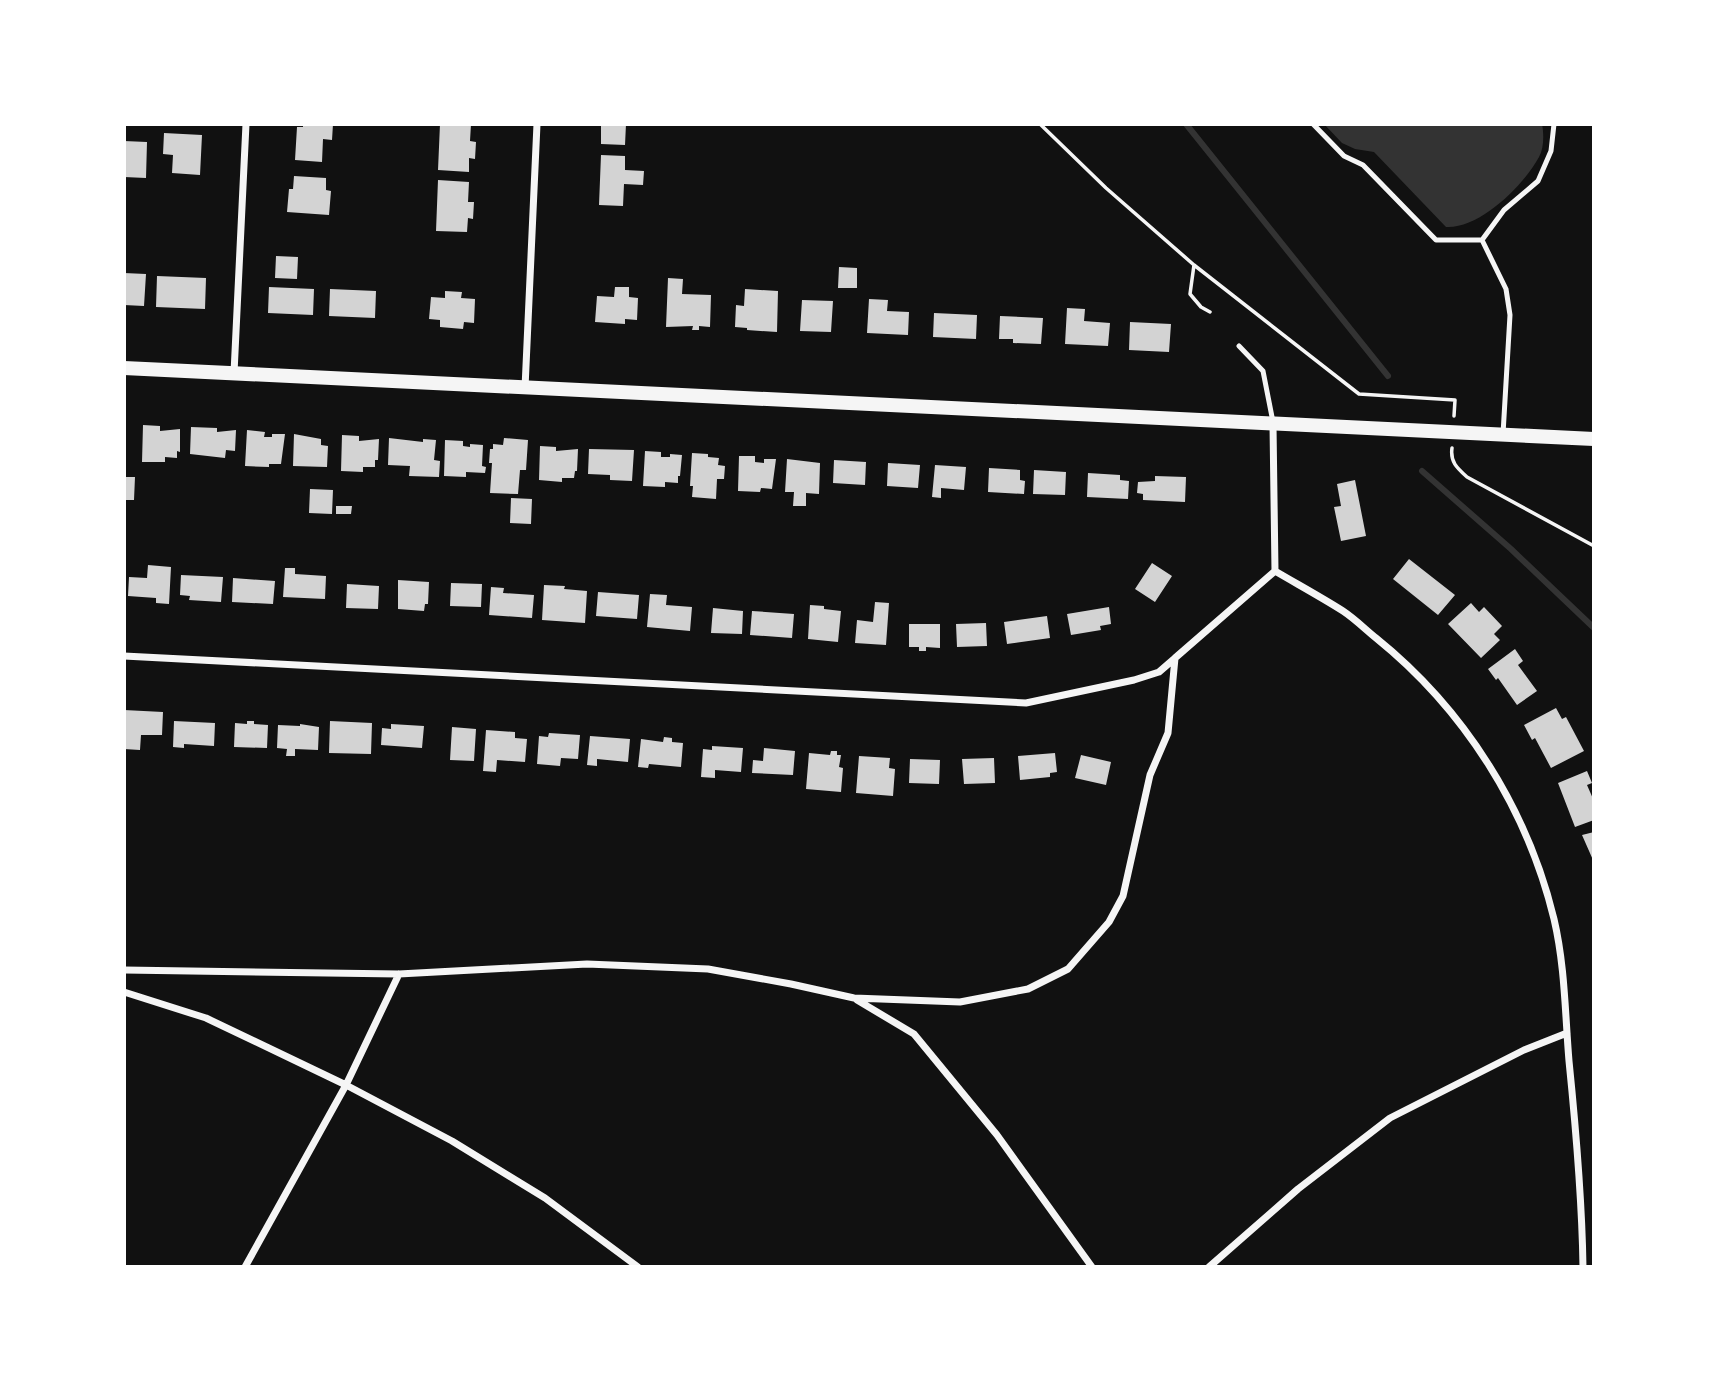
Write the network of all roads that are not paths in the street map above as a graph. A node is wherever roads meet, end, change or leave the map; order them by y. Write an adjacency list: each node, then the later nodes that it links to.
1 (246, 124): 8 (street)
2 (537, 124): 9 (street)
3 (1313, 124): 5 (lane)
4 (1554, 124): 5 (lane)
5 (1482, 240): 11 (lane)
6 (1238, 346): 10 (lane)
7 (124, 368): 8 (main road)
8 (234, 373): 9 (main road)
9 (525, 388): 10 (main road)
10 (1273, 425): 11 (main road); 13 (street)
11 (1503, 434): 12 (main road)
12 (1594, 439)
13 (1275, 571): 15 (street); 20 (street)
14 (124, 656): 15 (street)
15 (1175, 658): 19 (street)
16 (124, 970): 17 (street)
17 (399, 974): 19 (street); 21 (street)
18 (124, 992): 21 (street)
19 (854, 999): 24 (street)
20 (1567, 1033): 25 (street); 26 (street)
21 (346, 1085): 22 (street); 23 (street)
22 (245, 1267)
23 (638, 1267)
24 (1092, 1267)
25 (1209, 1267)
26 (1583, 1267)

